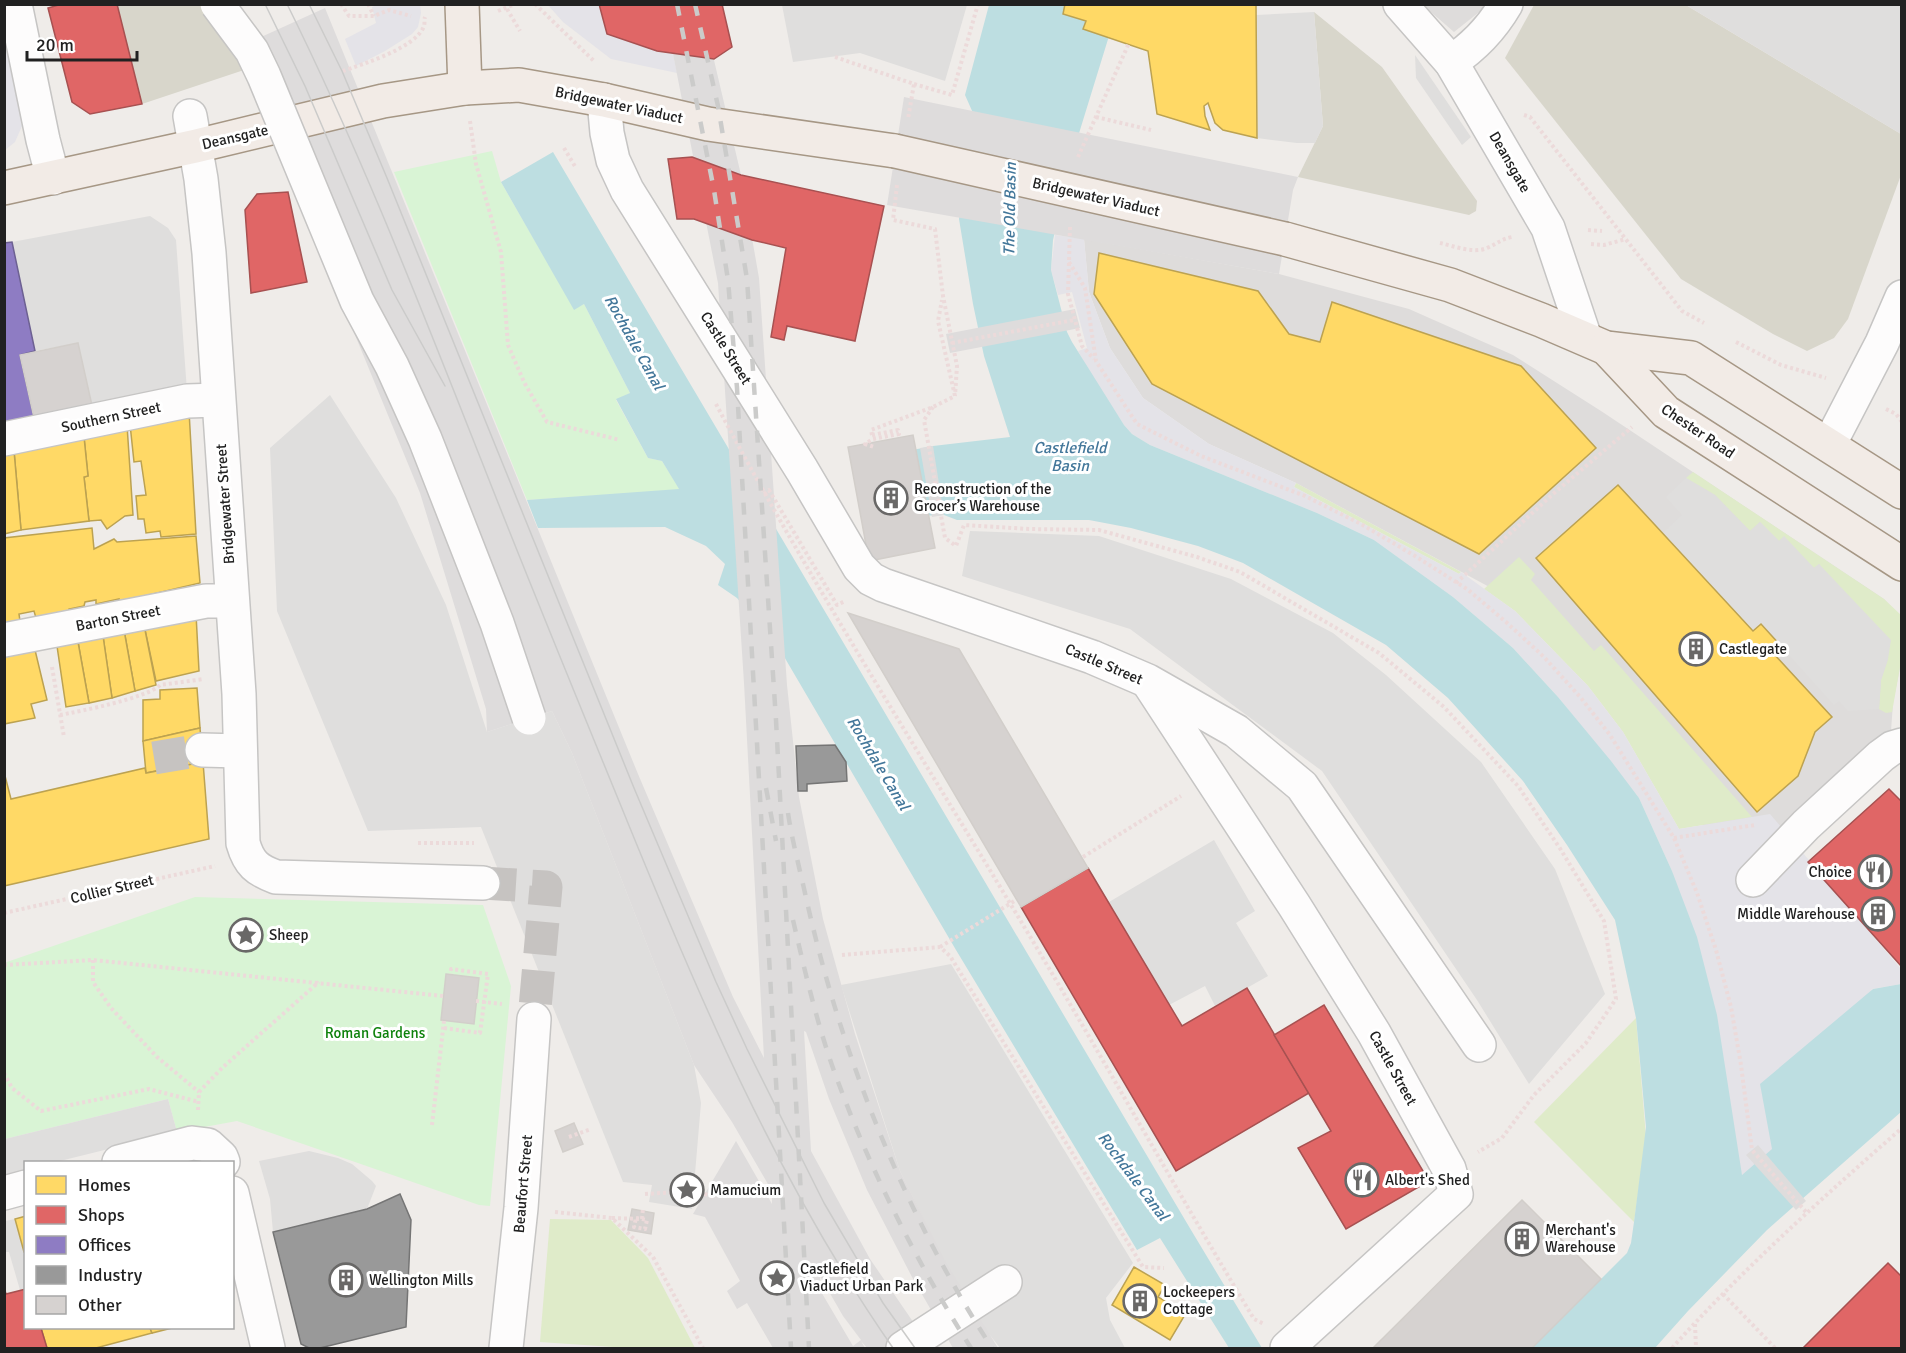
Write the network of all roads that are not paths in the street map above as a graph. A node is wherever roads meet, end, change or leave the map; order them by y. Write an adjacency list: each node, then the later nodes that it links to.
1 (15, 4): 10 (street)
2 (217, 4): 22 (street, bridge)
3 (462, 4): 7 (main road)
4 (1400, 4): 6 (street, Deansgate)
5 (1506, 4): 6 (street)
6 (1451, 62): 13 (street, Deansgate)
7 (465, 88): 8 (main road, Bridgewater Viaduct); 9 (main road, Deansgate)
8 (604, 100): 13 (main road, Bridgewater Viaduct, bridge); 21 (street, Castle Street)
9 (193, 131): 10 (main road, Deansgate); 14 (street, Bridgewater Street)
10 (53, 178): 11 (main road, Deansgate)
11 (4, 188)
12 (1902, 297): 16 (street)
13 (1596, 343): 16 (main road); 18 (main road, Chester Road)
14 (218, 400): 15 (street, Southern Street); 19 (street, Bridgewater Street)
15 (4, 439)
16 (1829, 445): 17 (main road)
17 (1902, 492)
18 (1902, 564)
19 (232, 601): 20 (street, Barton Street); 25 (street, Bridgewater Street)
20 (4, 640)
21 (1148, 681): 29 (street); 39 (street, Castle Street)
22 (529, 718)
23 (1902, 745): 26 (street)
24 (202, 750): 25 (street)
25 (240, 751): 27 (street, Bridgewater Street)
26 (1753, 880)
27 (483, 883)
28 (534, 1019): 37 (street, Beaufort Street)
29 (1479, 1045)
30 (208, 1150): 31 (street)
31 (126, 1161)
32 (24, 1188): 33 (street)
33 (4, 1193)
34 (234, 1202): 36 (street)
35 (1005, 1282): 38 (street)
36 (268, 1348)
37 (506, 1348)
38 (903, 1348)
39 (1287, 1348)

